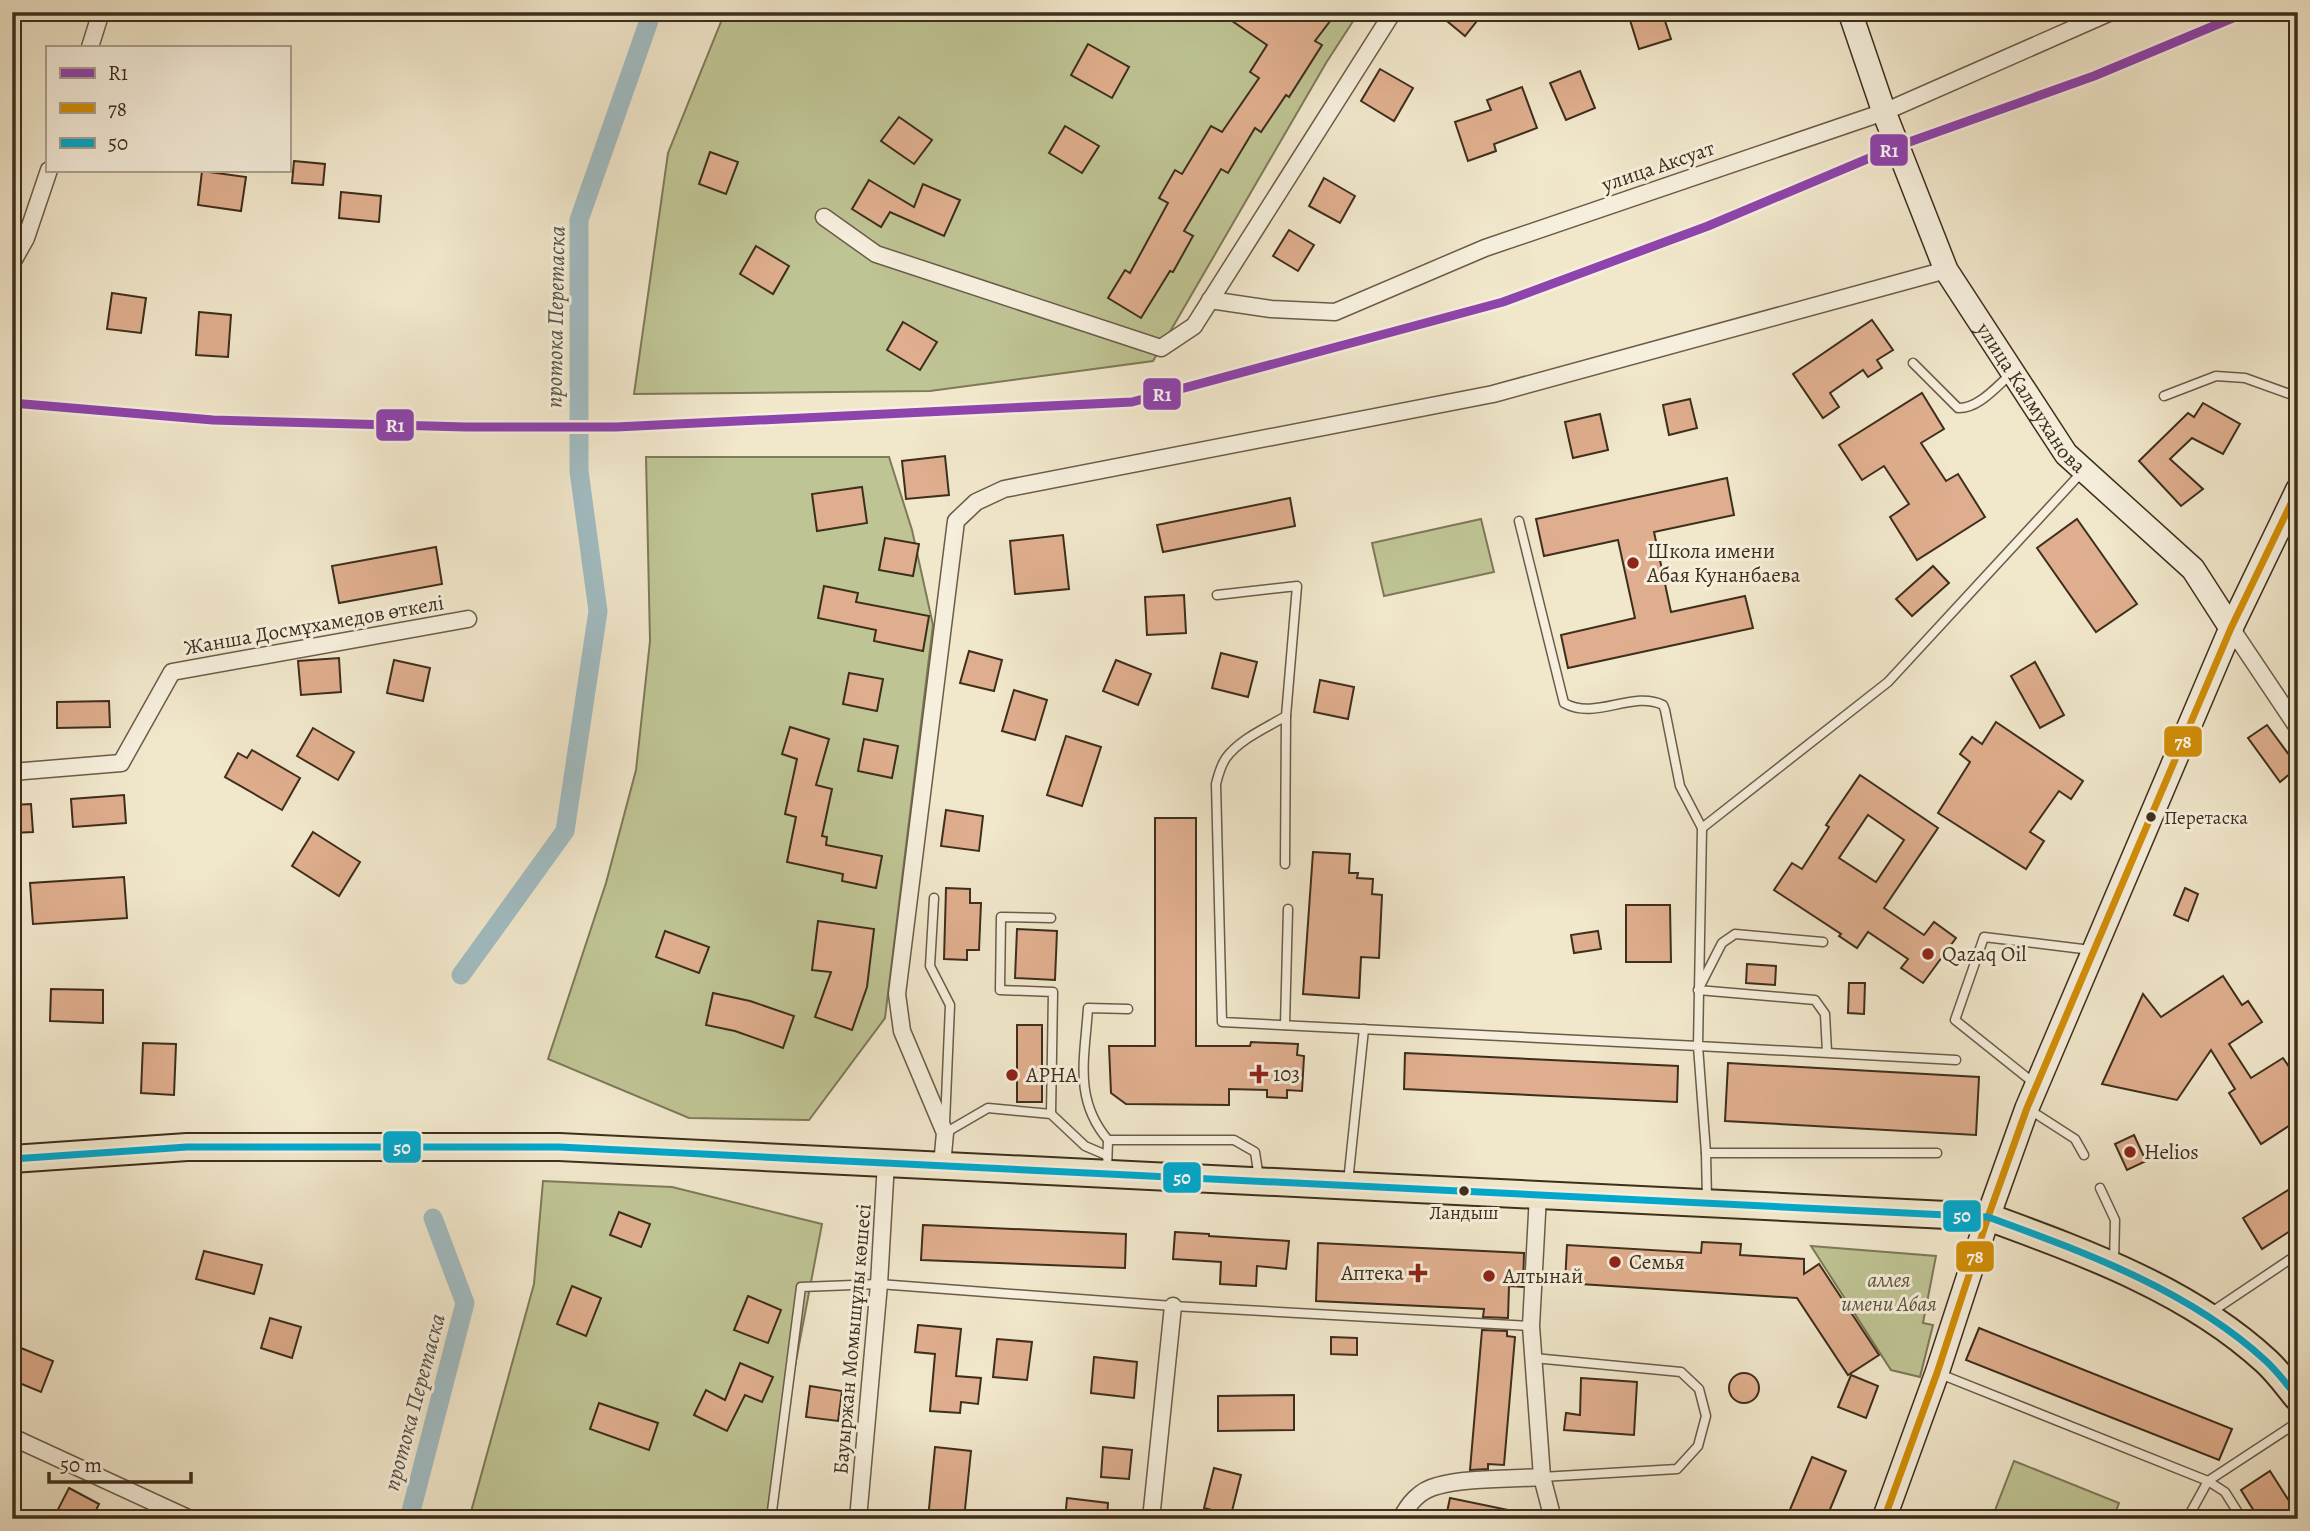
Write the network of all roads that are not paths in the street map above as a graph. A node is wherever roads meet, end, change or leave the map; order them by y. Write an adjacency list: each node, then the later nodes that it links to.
1 (102, 12): 5 (street)
2 (1393, 12): 11 (street)
3 (1850, 12): 6 (street, улица Калмуханова)
4 (2111, 12): 6 (street, улица Аксуат)
5 (90, 46)
6 (1884, 112): 10 (street, улица Калмуханова); 11 (street, улица Аксуат)
7 (48, 172): 9 (street)
8 (824, 217): 11 (street)
9 (12, 263)
10 (1946, 270): 13 (street, улица Калмуханова); 42 (street)
11 (1210, 300)
12 (1913, 363): 13 (lane)
13 (2013, 373): 16 (street, улица Калмуханова)
14 (2164, 396): 15 (lane)
15 (2298, 397)
16 (2084, 469): 21 (street, улица Калмуханова); 25 (lane)
17 (2298, 489): 21 (street)
18 (1519, 522): 25 (lane)
19 (1217, 595): 22 (lane)
20 (468, 619): 24 (street, Жанша Досмұхамедов өткелі)
21 (2231, 628): 23 (street, улица Калмуханова); 31 (street)
22 (1286, 716): 26 (lane); 34 (lane)
23 (2298, 728)
24 (12, 772)
25 (1702, 828): 32 (lane)
26 (1285, 864)
27 (934, 898): 42 (lane)
28 (1288, 909): 34 (lane)
29 (1051, 918): 41 (lane)
30 (1823, 942): 32 (lane)
31 (2094, 951): 39 (street); 39 (lane)
32 (1699, 990): 36 (lane); 37 (lane)
33 (1128, 1009): 43 (lane)
34 (1285, 1025): 35 (lane)
35 (1364, 1029): 36 (lane); 52 (lane)
36 (1698, 1045): 37 (lane); 44 (lane)
37 (1827, 1052): 38 (lane)
38 (1956, 1060)
39 (2037, 1086): 40 (street)
40 (2028, 1108): 46 (lane); 56 (street)
41 (1051, 1114): 42 (lane); 50 (lane)
42 (945, 1133): 49 (street)
43 (1108, 1140): 50 (lane); 51 (lane)
44 (1706, 1153): 45 (lane); 55 (lane)
45 (1937, 1153)
46 (2084, 1155)
47 (12, 1158): 48 (main road)
48 (886, 1162): 49 (main road); 59 (street, Бауыржан Момышұлы көшесі)
49 (942, 1164): 50 (main road)
50 (1107, 1164): 51 (main road)
51 (1259, 1181): 52 (main road)
52 (1348, 1185): 54 (main road)
53 (2100, 1188): 58 (lane)
54 (1538, 1195): 55 (main road); 62 (street)
55 (1707, 1204): 56 (main road)
56 (1988, 1217): 58 (main road); 64 (street)
57 (2298, 1254): 61 (lane)
58 (2114, 1266): 61 (main road)
59 (879, 1284): 60 (lane); 71 (lane); 72 (street, Бауыржан Момышұлы көшесі)
60 (1173, 1306): 62 (lane); 73 (street)
61 (2207, 1314): 65 (main road)
62 (1531, 1326): 63 (street)
63 (1534, 1358): 68 (street); 68 (lane)
64 (1937, 1373): 69 (lane); 76 (street)
65 (2298, 1398)
66 (2298, 1422): 69 (lane)
67 (12, 1437): 70 (street)
68 (1542, 1477): 74 (street); 75 (street)
69 (2208, 1481): 77 (lane); 78 (lane)
70 (190, 1519)
71 (771, 1519)
72 (858, 1519)
73 (1151, 1519)
74 (1401, 1519)
75 (1553, 1519)
76 (1884, 1519)
77 (2187, 1519)
78 (2242, 1519)

